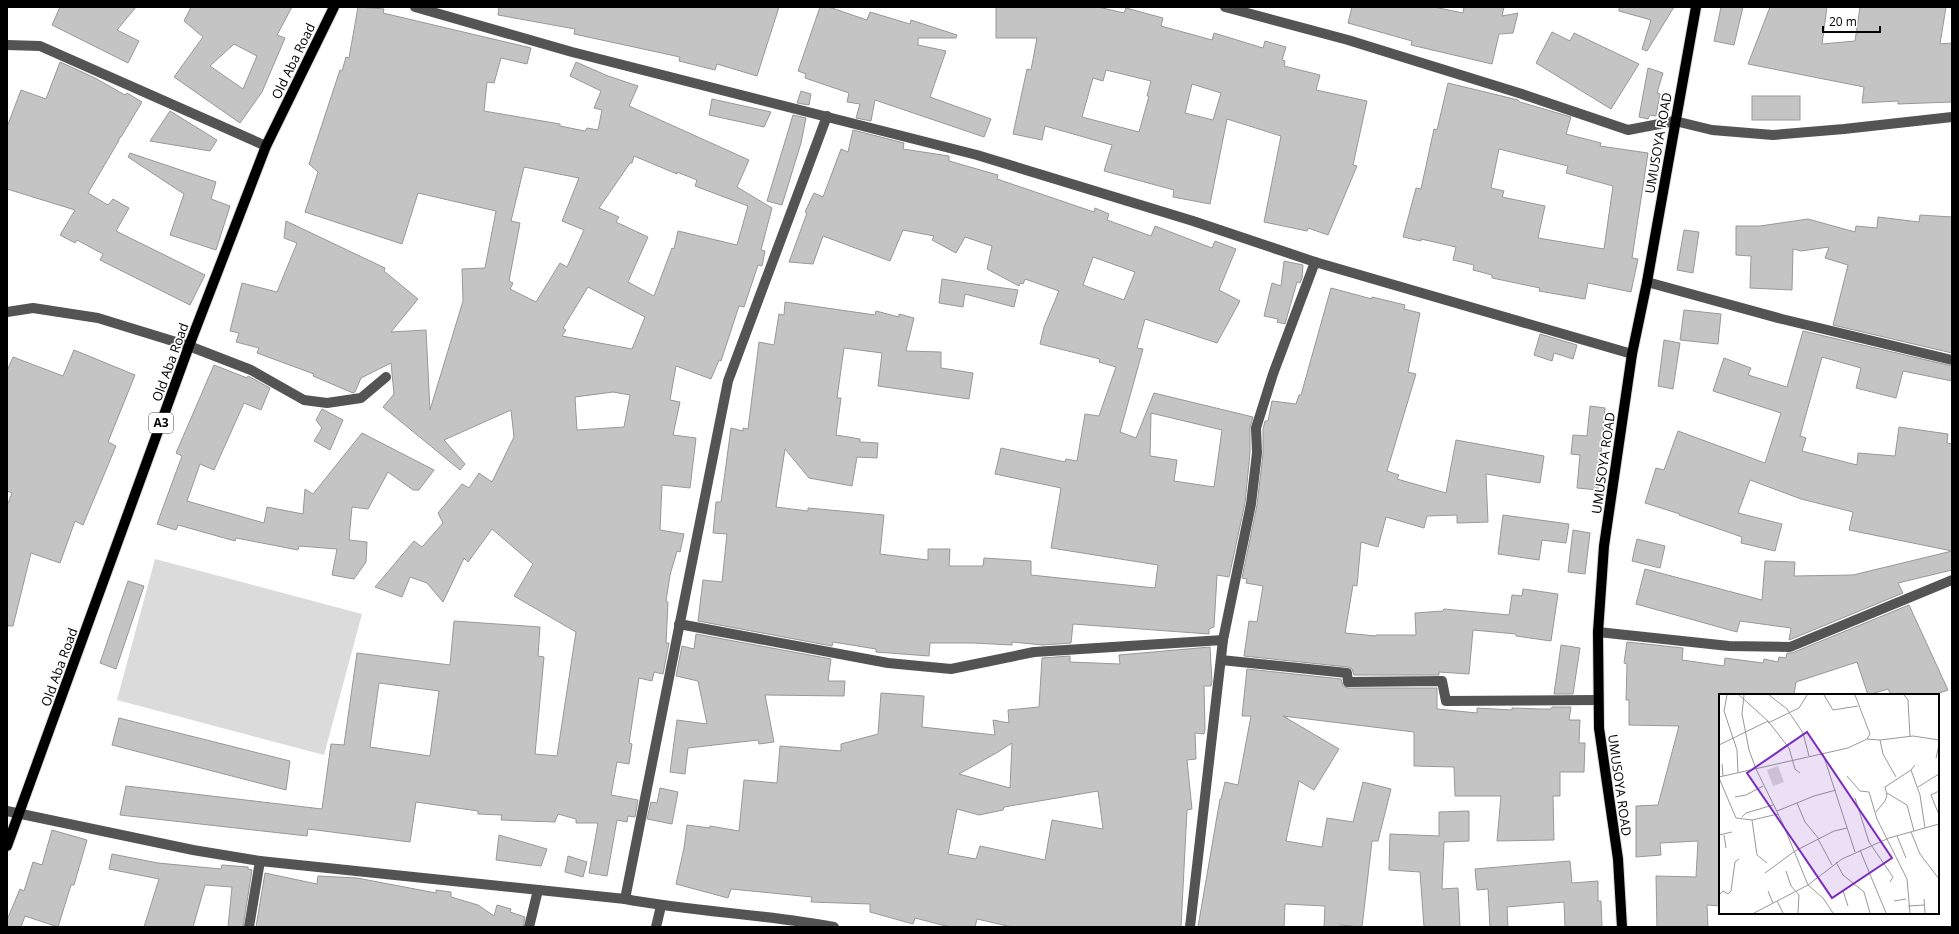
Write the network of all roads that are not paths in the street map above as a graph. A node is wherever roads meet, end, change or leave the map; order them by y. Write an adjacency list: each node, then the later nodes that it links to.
1 (334, 7): 9 (main road, Old Aba Road / A3)
2 (415, 7): 6 (street)
3 (1225, 7): 8 (street)
4 (1696, 7): 8 (main road, UMUSOYA ROAD)
5 (7, 45): 9 (street)
6 (827, 116): 10 (street); 18 (street)
7 (1952, 117): 8 (street)
8 (1675, 122): 11 (main road, UMUSOYA ROAD)
9 (266, 146): 13 (main road, Old Aba Road / A3)
10 (1315, 262): 14 (street); 20 (street)
11 (1647, 282): 14 (main road, UMUSOYA ROAD); 15 (street)
12 (7, 312): 13 (street)
13 (189, 346): 16 (street); 24 (main road, Old Aba Road / A3)
14 (1632, 354): 19 (main road, UMUSOYA ROAD)
15 (1952, 360)
16 (386, 377)
17 (1952, 580): 19 (street)
18 (679, 624): 20 (street); 28 (street)
19 (1598, 632): 22 (main road, UMUSOYA ROAD)
20 (1223, 640): 21 (street)
21 (1221, 660): 22 (street); 34 (street)
22 (1598, 700): 35 (main road, UMUSOYA ROAD)
23 (7, 811): 24 (street)
24 (20, 814): 25 (main road, Old Aba Road / A3); 26 (street)
25 (7, 846)
26 (260, 861): 27 (street); 30 (street)
27 (538, 890): 28 (street); 31 (street)
28 (625, 899): 29 (street)
29 (661, 906): 32 (street); 33 (street)
30 (249, 927)
31 (529, 927)
32 (656, 927)
33 (834, 927)
34 (1190, 927)
35 (1622, 927)

